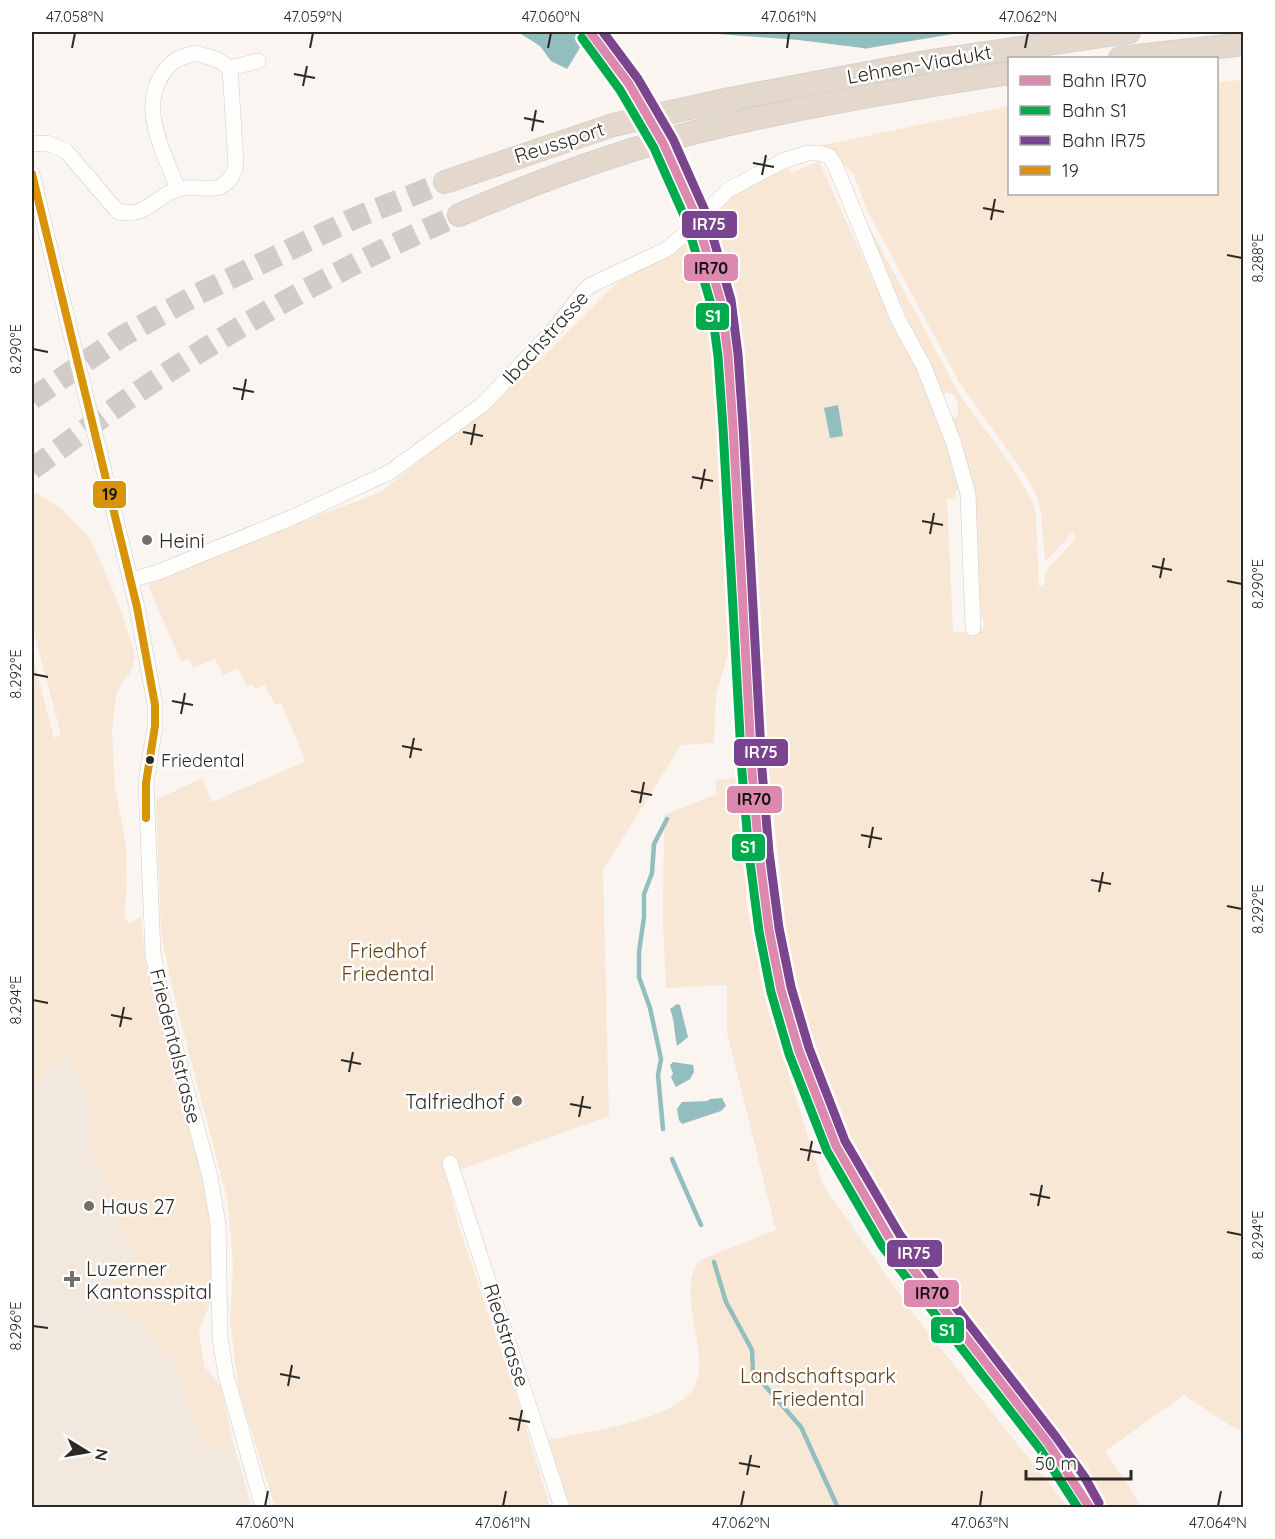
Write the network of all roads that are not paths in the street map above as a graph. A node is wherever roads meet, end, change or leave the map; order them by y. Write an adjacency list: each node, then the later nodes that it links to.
1 (1129, 32): 7 (highway, Lehnen-Viadukt)
2 (1244, 45): 3 (highway)
3 (1130, 57)
4 (258, 60): 5 (street)
5 (230, 68): 11 (street); 11 (street)
6 (1008, 73): 12 (highway)
7 (782, 89): 10 (highway, Reussport)
8 (32, 144): 11 (street)
9 (32, 174): 13 (street, Friedentalstrasse)
10 (445, 182)
11 (178, 189)
12 (459, 215)
13 (38, 231): 14 (street, Friedentalstrasse)
14 (130, 580): 15 (street, Ibachstrasse); 17 (street, Friedentalstrasse)
15 (973, 628)
16 (450, 1163): 18 (street, Riedstrasse)
17 (263, 1508)
18 (562, 1508)

